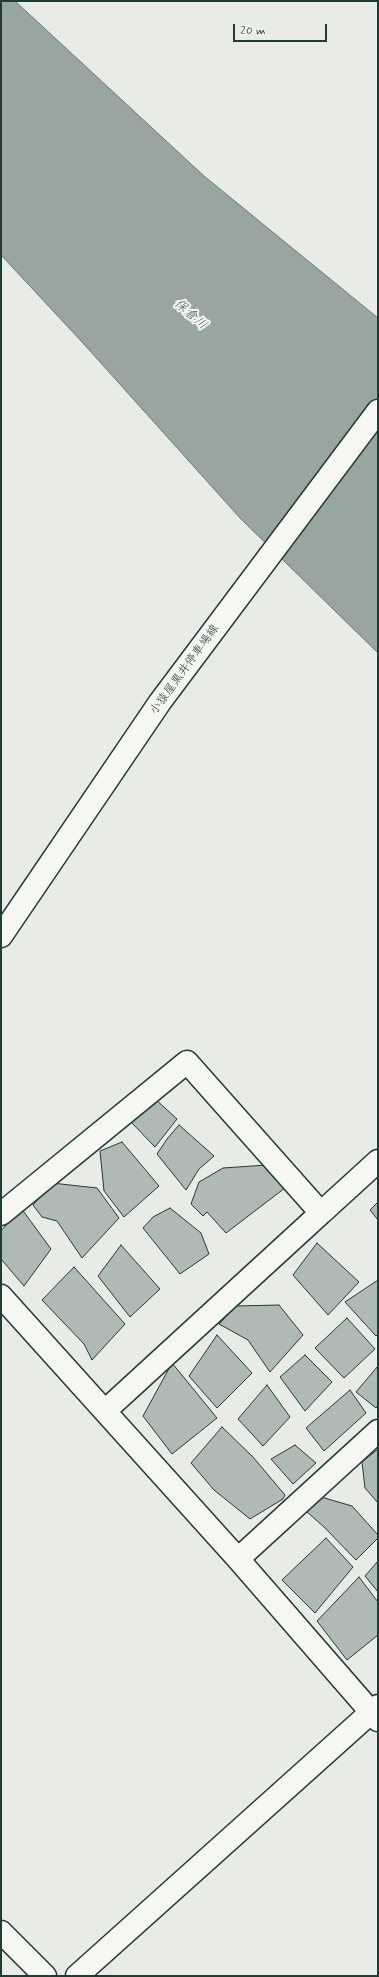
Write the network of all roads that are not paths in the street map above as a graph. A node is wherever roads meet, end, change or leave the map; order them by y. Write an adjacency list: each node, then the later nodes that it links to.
1 (378, 411): 2 (street, 小猿屋黒井停車場線)
2 (1, 936)
3 (378, 1161): 4 (street)
4 (321, 1213): 5 (street); 7 (street)
5 (1, 1214)
6 (1, 1296): 7 (street)
7 (105, 1411): 9 (street)
8 (378, 1432): 9 (street)
9 (238, 1559): 10 (street)
10 (376, 1713): 13 (street)
11 (1, 1932): 12 (street)
12 (45, 1976)
13 (77, 1976)

